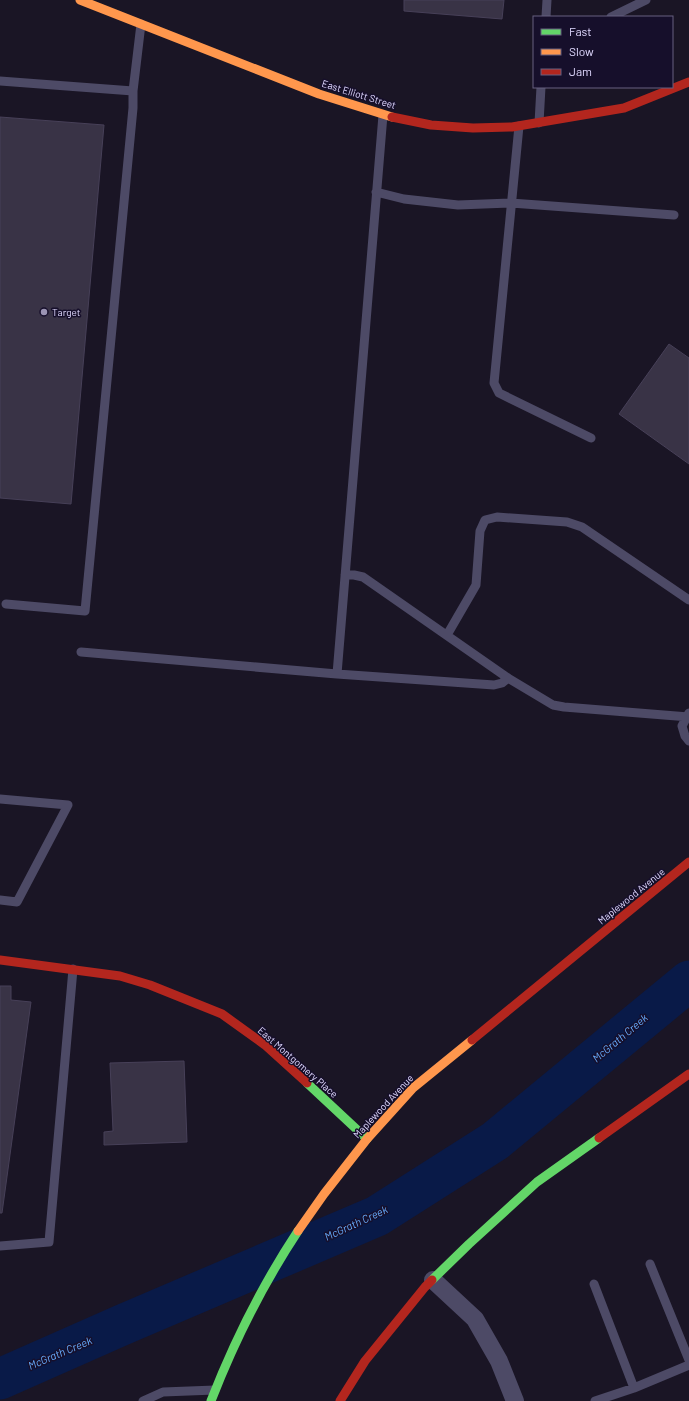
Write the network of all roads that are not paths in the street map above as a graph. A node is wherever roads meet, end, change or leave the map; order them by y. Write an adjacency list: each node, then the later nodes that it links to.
1 (80, 0): 6 (street, East Elliott Street)
2 (547, 0): 4 (lane)
3 (646, 0): 5 (lane)
4 (546, 16)
5 (613, 16)
6 (141, 24): 10 (lane); 11 (street, East Elliott Street)
7 (0, 82): 10 (lane)
8 (689, 82): 12 (street, East Elliott Street)
9 (541, 88): 12 (lane)
10 (133, 91): 20 (lane)
11 (383, 115): 13 (street, East Elliott Street); 14 (lane)
12 (538, 123): 13 (street, East Elliott Street)
13 (518, 126): 15 (lane)
14 (376, 192): 15 (lane); 18 (lane)
15 (511, 203): 16 (lane); 17 (lane)
16 (674, 215)
17 (591, 438)
18 (345, 575): 21 (lane); 23 (lane)
19 (689, 600): 21 (lane)
20 (6, 604)
21 (447, 635): 24 (lane)
22 (81, 652): 23 (lane)
23 (337, 674): 24 (lane)
24 (508, 678): 25 (lane)
25 (688, 715): 26 (lane)
26 (689, 741)
27 (0, 799): 29 (lane)
28 (689, 862): 33 (street, Maplewood Avenue)
29 (0, 900)
30 (0, 960): 31 (street, East Montgomery Place)
31 (72, 969): 33 (street, East Montgomery Place); 34 (lane)
32 (689, 1074): 36 (street)
33 (367, 1139): 41 (street, Maplewood Avenue)
34 (0, 1246)
35 (650, 1264): 38 (lane)
36 (433, 1280): 44 (street); 45 (street)
37 (594, 1284): 40 (lane)
38 (689, 1360)
39 (689, 1365): 40 (lane)
40 (634, 1388): 46 (lane)
41 (215, 1390): 42 (lane); 43 (street, Maplewood Avenue)
42 (144, 1401)
43 (211, 1401)
44 (340, 1401)
45 (515, 1401)
46 (595, 1401)

